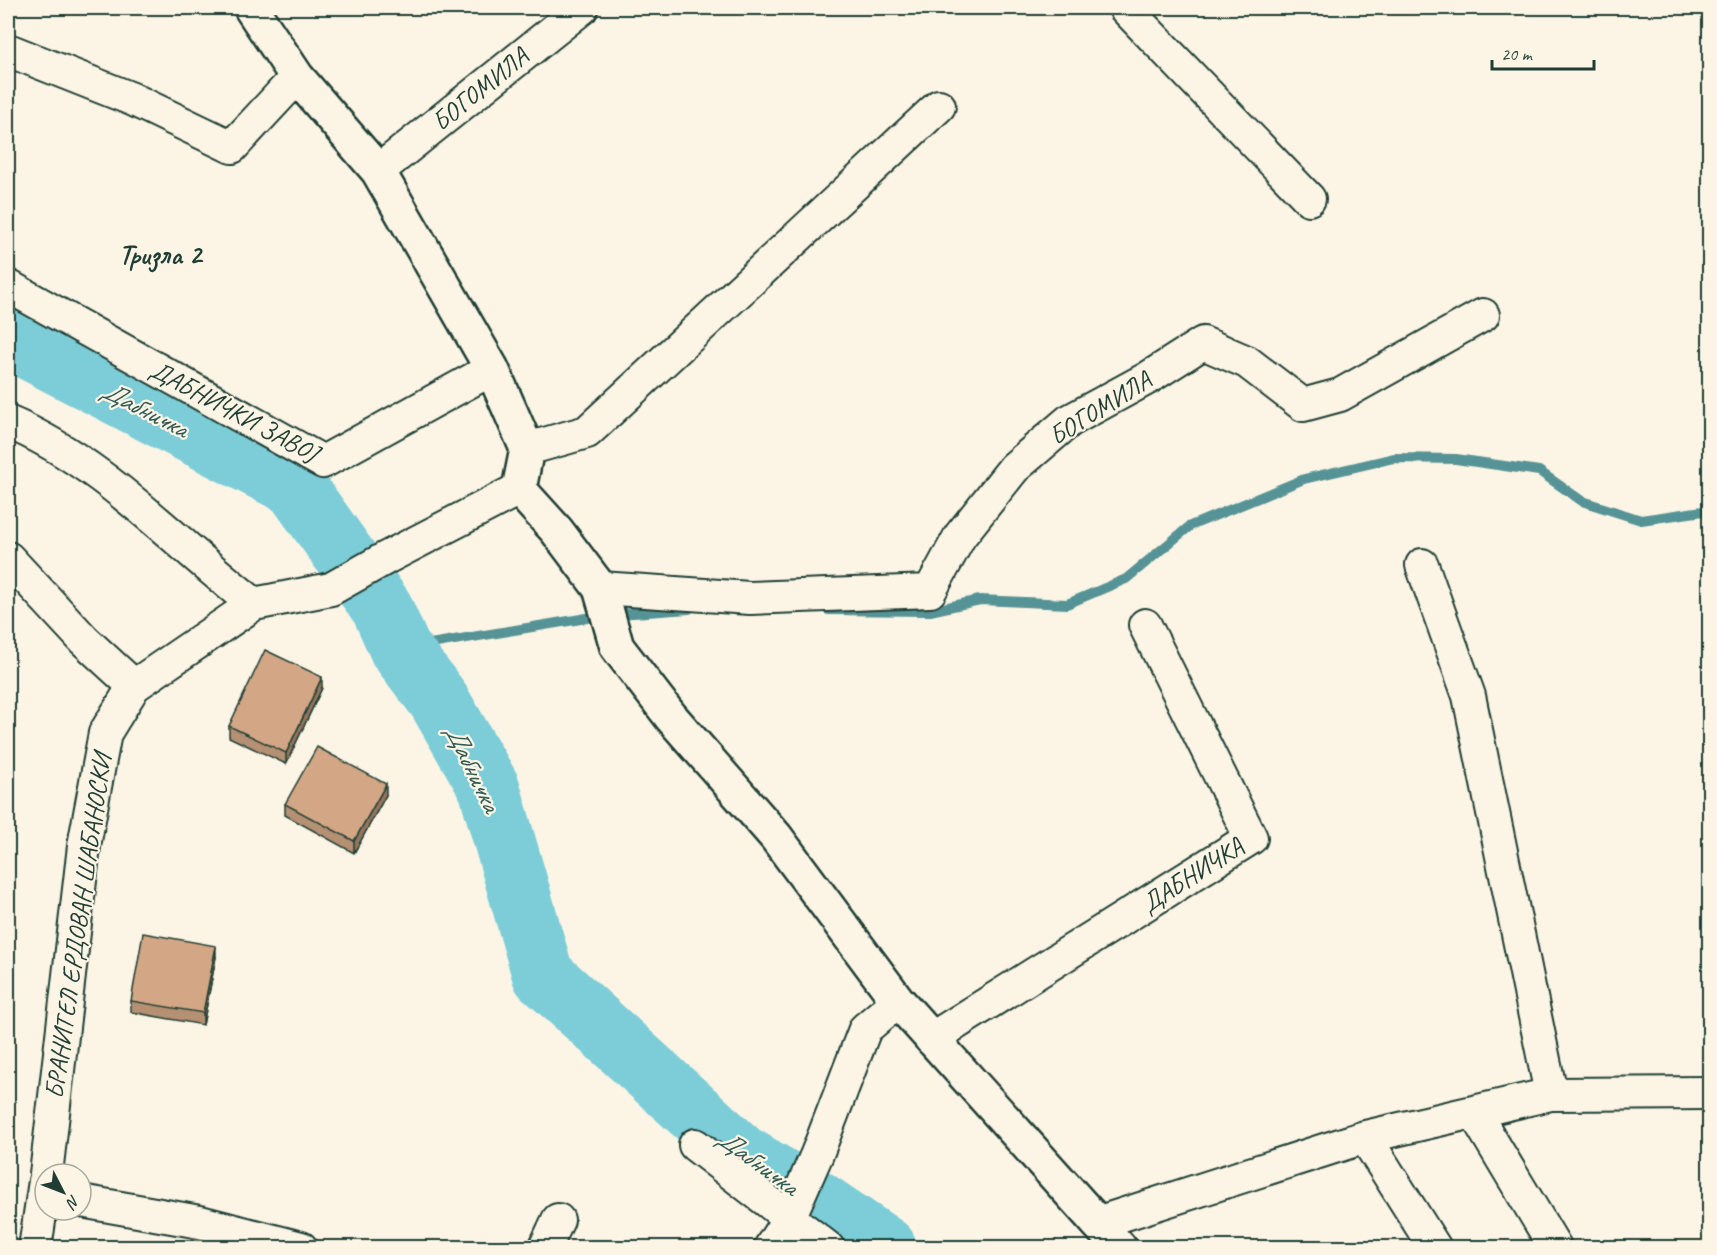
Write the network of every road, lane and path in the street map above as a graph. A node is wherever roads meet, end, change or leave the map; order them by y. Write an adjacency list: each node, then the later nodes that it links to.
1 (251, 8): 5 (street)
2 (582, 8): 7 (street, БОГОМИЛА)
3 (1125, 8): 8 (street)
4 (8, 50): 5 (street)
5 (297, 77): 7 (street)
6 (939, 106): 13 (street)
7 (378, 171): 11 (street)
8 (1309, 199)
9 (8, 286): 11 (street, ДАБНИЧКИ ЗАВОЈ)
10 (1483, 315): 17 (street, БОГОМИЛА)
11 (492, 369): 13 (street)
12 (8, 422): 18 (street)
13 (527, 449): 14 (street)
14 (519, 489): 17 (street); 18 (street, БРАНИТЕЛ ЕРДОВАН ШАБАНОСКИ)
15 (8, 558): 20 (street)
16 (1422, 565): 23 (street)
17 (600, 588): 21 (street)
18 (254, 604): 20 (street, БРАНИТЕЛ ЕРДОВАН ШАБАНОСКИ)
19 (1145, 625): 22 (street, ДАБНИЧКА)
20 (134, 686): 28 (street, БРАНИТЕЛ ЕРДОВАН ШАБАНОСКИ)
21 (898, 1001): 22 (street); 30 (street)
22 (931, 1039): 32 (street)
23 (1551, 1094): 24 (street); 25 (street)
24 (1708, 1098)
25 (1474, 1112): 26 (street); 33 (street)
26 (1365, 1137): 32 (street); 39 (street)
27 (695, 1146): 30 (street)
28 (48, 1162)
29 (93, 1203): 35 (street)
30 (789, 1218): 36 (street); 37 (street)
31 (39, 1222): 34 (street, БРАНИТЕЛ ЕРДОВАН ШАБАНОСКИ)
32 (1097, 1223): 38 (street)
33 (1555, 1247)
34 (35, 1248)
35 (301, 1248)
36 (770, 1248)
37 (828, 1248)
38 (1120, 1248)
39 (1435, 1248)

